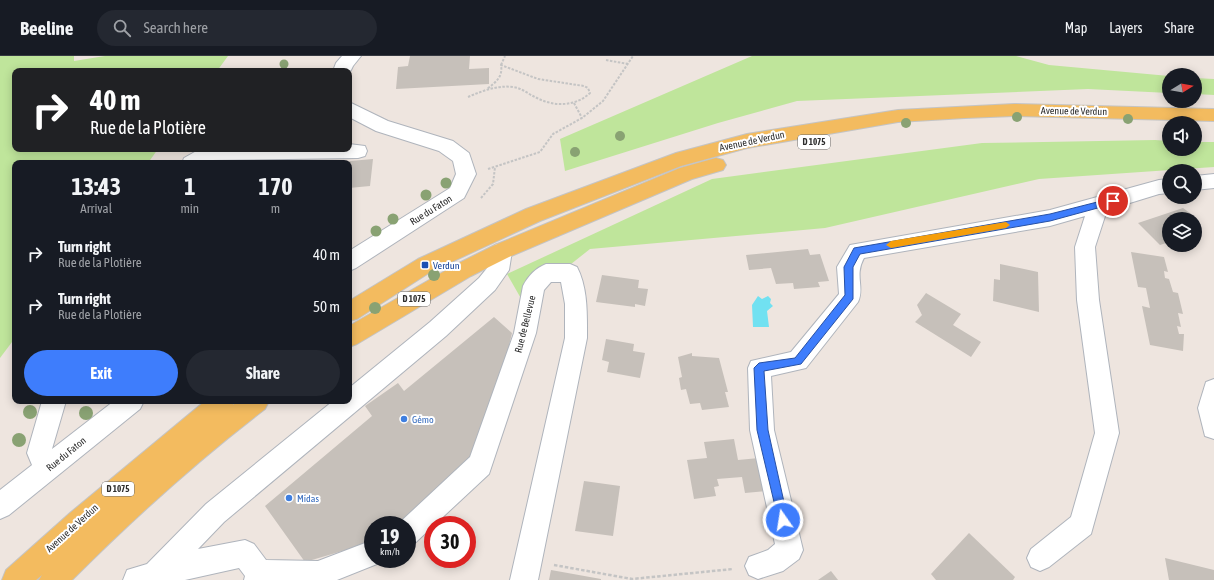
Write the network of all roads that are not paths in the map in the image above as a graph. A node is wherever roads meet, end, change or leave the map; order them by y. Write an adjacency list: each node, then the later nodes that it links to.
1 (353, 56): 2 (street)
2 (343, 68)
3 (352, 111): 17 (street, Rue du Faton)
4 (1214, 115): 18 (main road, Avenue de Verdun / D 1075)
5 (1162, 127): 16 (main road, Avenue de Verdun / D 1075)
6 (1202, 128): 7 (main road)
7 (1214, 128)
8 (352, 151): 9 (street)
9 (358, 151)
10 (283, 152): 11 (street)
11 (196, 160)
12 (1214, 181): 13 (street)
13 (1202, 182)
14 (1162, 187): 15 (street)
15 (1098, 206): 32 (street); 33 (street)
16 (502, 251): 19 (main road, Avenue de Verdun / D 1075); 21 (street)
17 (352, 260)
18 (352, 310)
19 (352, 335)
20 (1214, 390): 27 (street)
21 (352, 400)
22 (53, 404): 28 (street)
23 (128, 404): 28 (street, Rue du Faton)
24 (219, 404): 36 (main road, Avenue de Verdun / D 1075)
25 (253, 404): 37 (main road, D 1075)
26 (347, 404): 35 (street)
27 (1214, 428)
28 (46, 470): 29 (street, Rue du Faton)
29 (0, 506)
30 (416, 525): 38 (street, Rue de Bellevue)
31 (364, 556): 34 (street)
32 (1040, 558)
33 (758, 566)
34 (258, 577): 35 (street)
35 (146, 578)
36 (16, 580)
37 (52, 580)
38 (524, 580)

